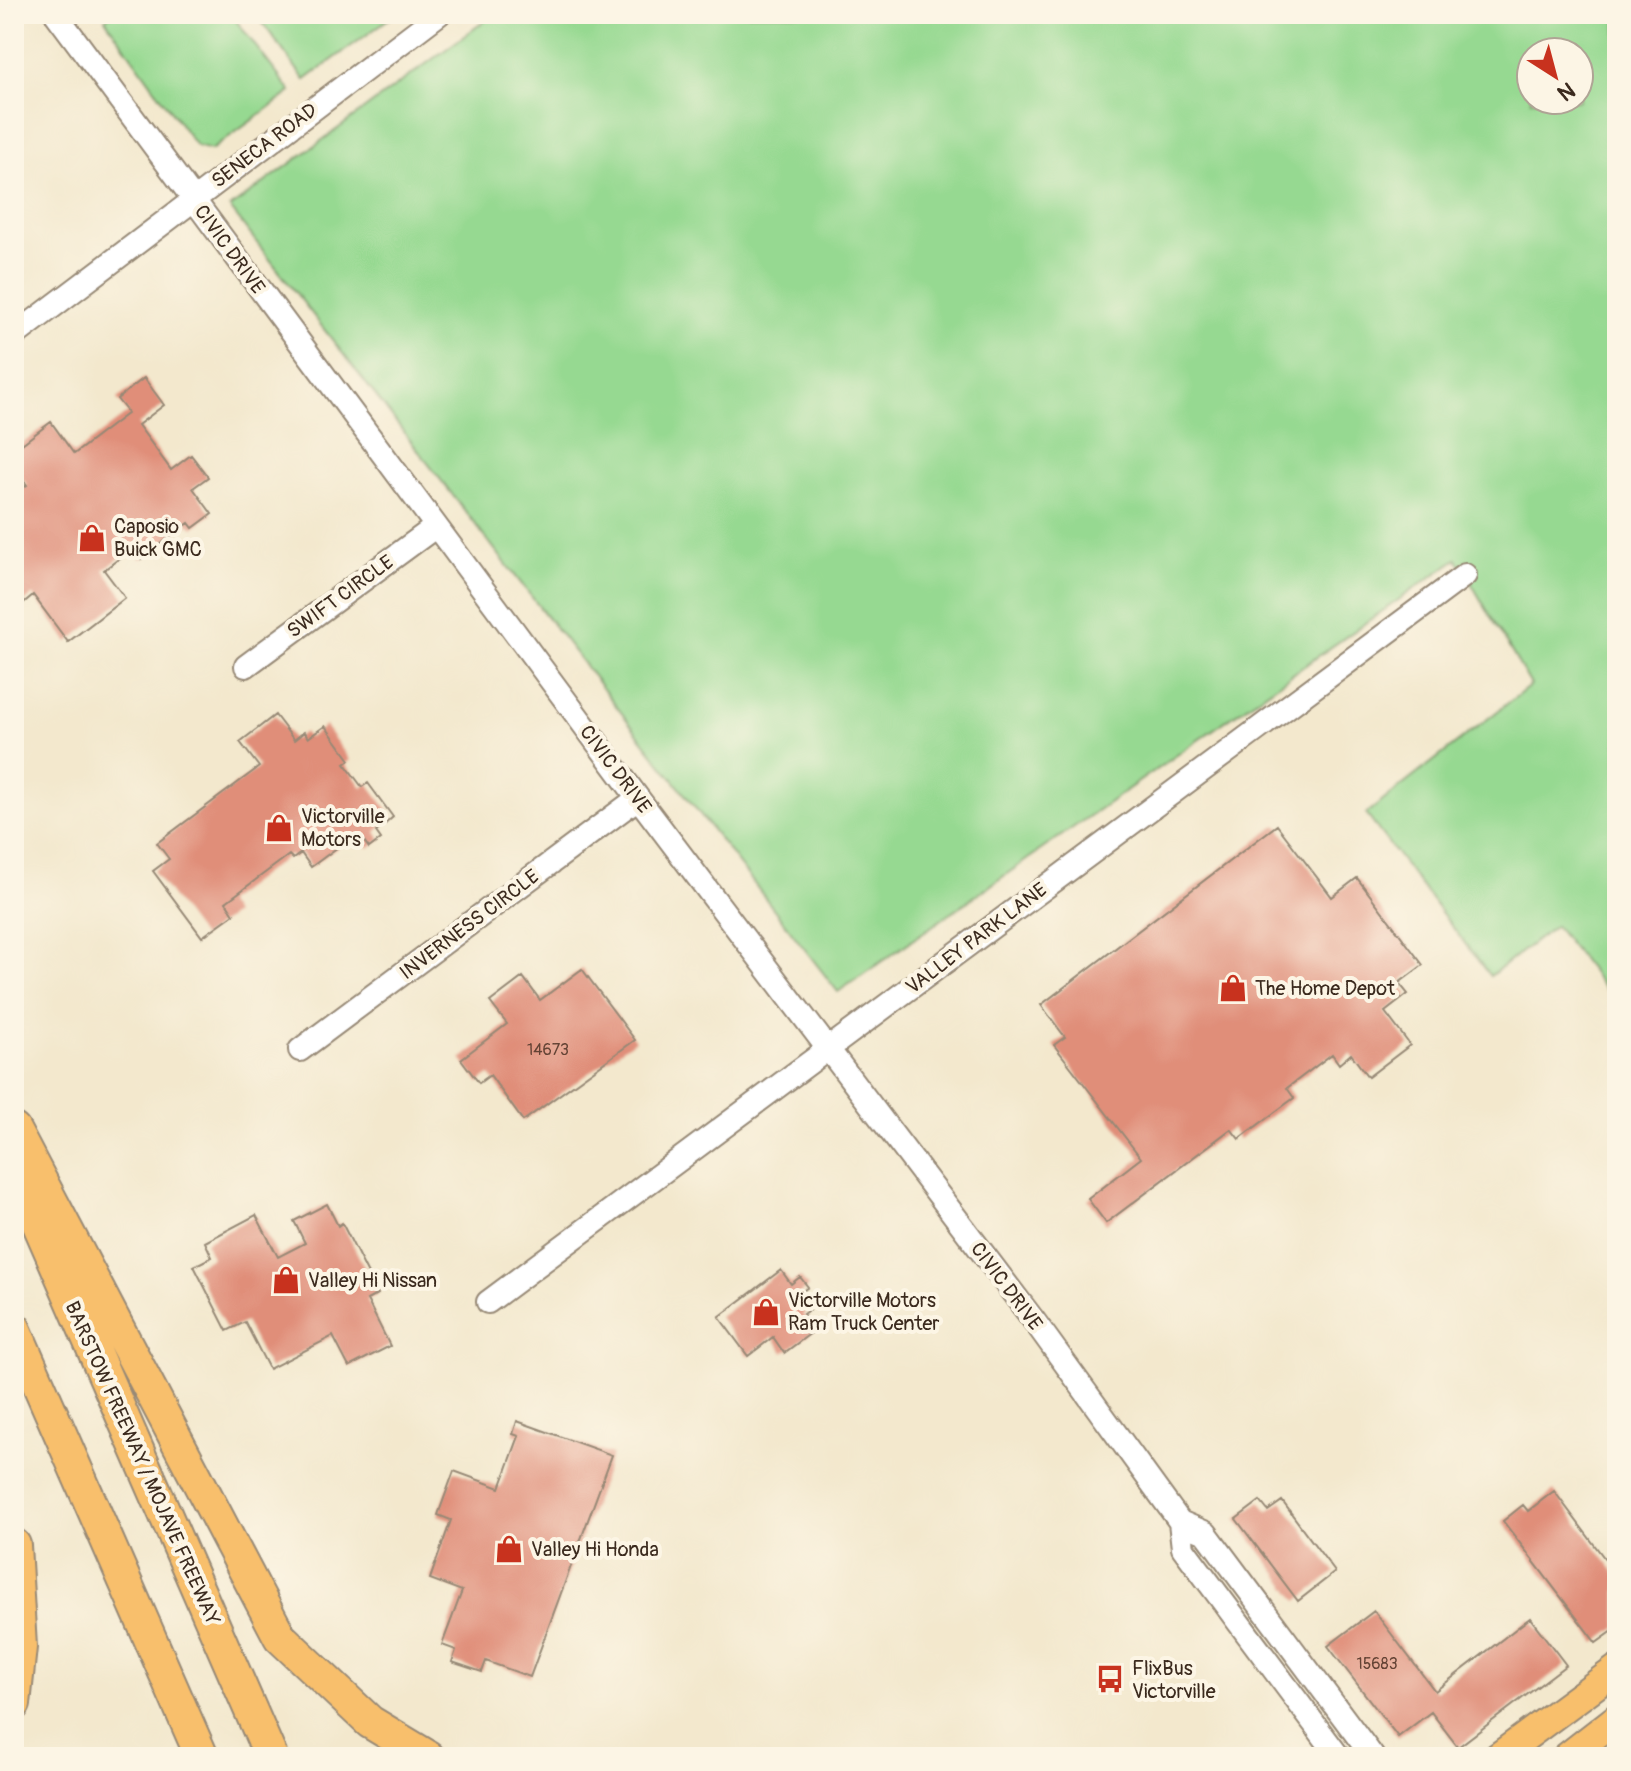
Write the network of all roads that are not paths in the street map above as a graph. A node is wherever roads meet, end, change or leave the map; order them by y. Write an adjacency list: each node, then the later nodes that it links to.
1 (56, 14): 3 (street, CIVIC DRIVE)
2 (430, 17): 3 (street, SENECA ROAD)
3 (193, 199): 4 (street, SENECA ROAD); 5 (street, CIVIC DRIVE)
4 (14, 336)
5 (435, 527): 7 (street, SWIFT CIRCLE); 8 (street, CIVIC DRIVE)
6 (1465, 575): 9 (street, VALLEY PARK LANE)
7 (246, 666)
8 (638, 798): 9 (street, CIVIC DRIVE); 10 (street, INVERNESS CIRCLE)
9 (828, 1048): 13 (street, VALLEY PARK LANE); 15 (street, CIVIC DRIVE)
10 (300, 1050)
11 (14, 1130): 22 (highway)
12 (14, 1168): 21 (highway, BARSTOW FREEWAY / MOJAVE FREEWAY)
13 (488, 1302)
14 (14, 1328): 20 (highway)
15 (1180, 1522): 23 (street, CIVIC DRIVE); 24 (street, CIVIC DRIVE)
16 (14, 1545): 18 (highway)
17 (1617, 1669): 25 (main road)
18 (14, 1704)
19 (1617, 1718): 26 (main road)
20 (202, 1757)
21 (271, 1757)
22 (428, 1757)
23 (1339, 1757)
24 (1373, 1757)
25 (1498, 1757)
26 (1567, 1757)

